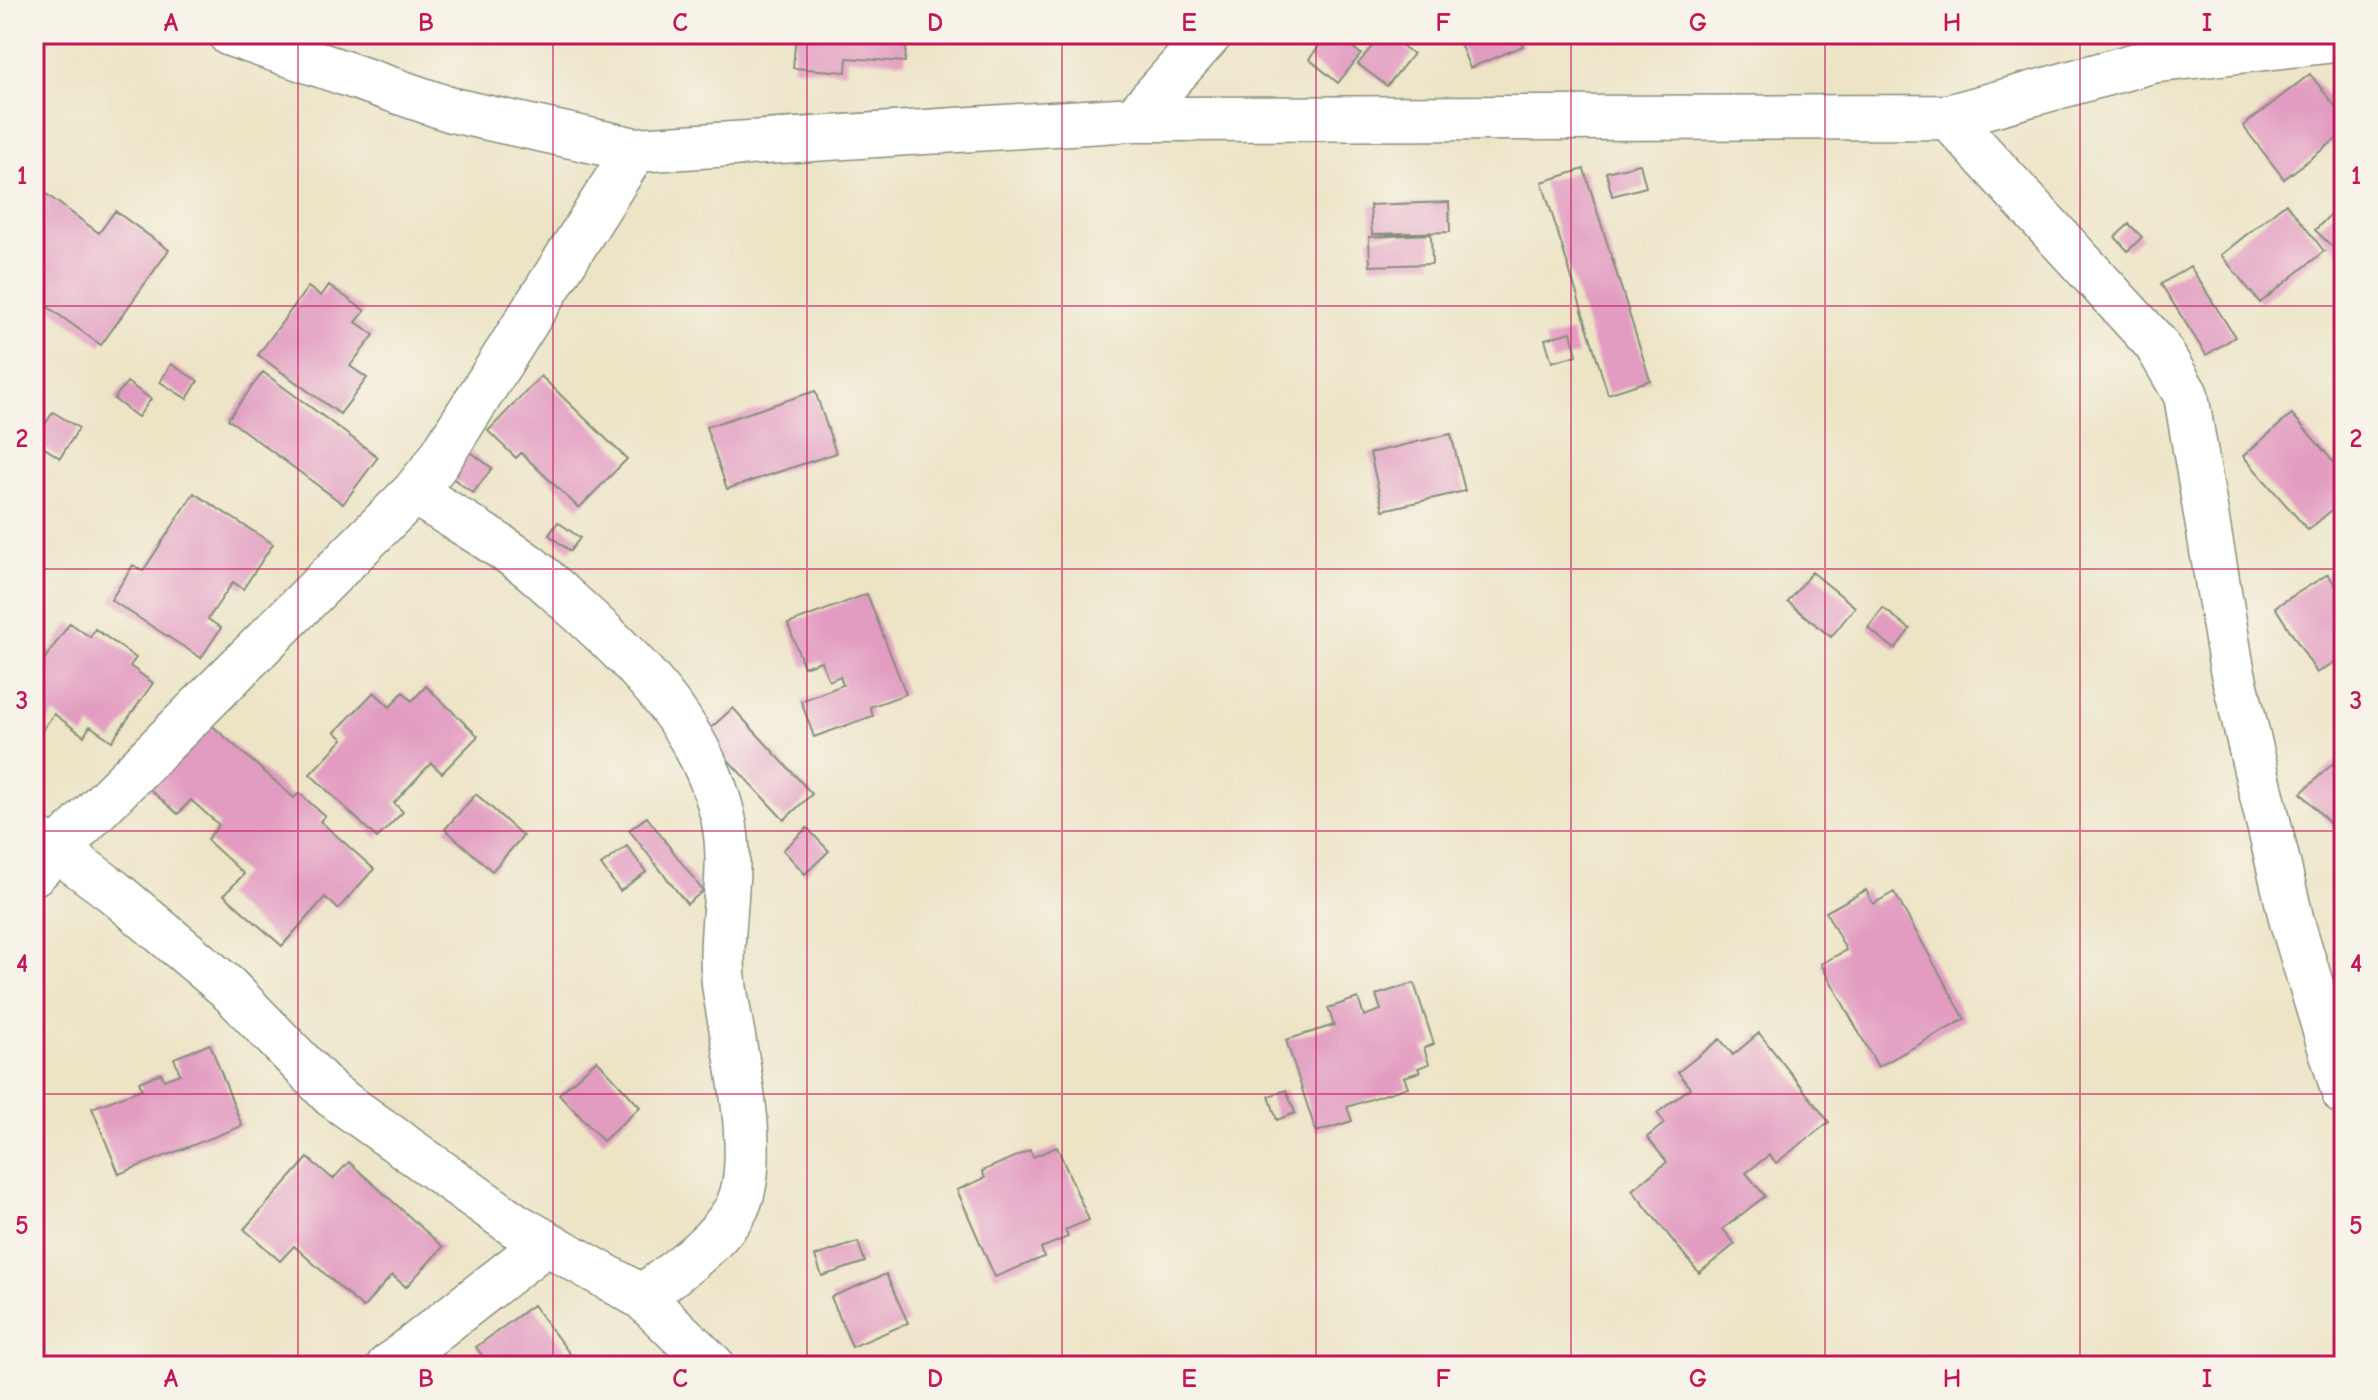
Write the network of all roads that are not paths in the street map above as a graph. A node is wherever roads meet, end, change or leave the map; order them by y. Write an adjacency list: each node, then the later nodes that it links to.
1 (1210, 34): 5 (street)
2 (259, 38): 6 (street)
3 (2344, 39): 4 (street)
4 (1948, 117): 5 (street); 9 (street)
5 (1134, 119): 6 (street)
6 (635, 150): 7 (street)
7 (414, 492): 8 (street); 11 (street)
8 (42, 854): 10 (street)
9 (2344, 1093)
10 (545, 1244): 11 (street); 12 (street)
11 (642, 1297): 13 (street)
12 (389, 1366)
13 (713, 1366)

